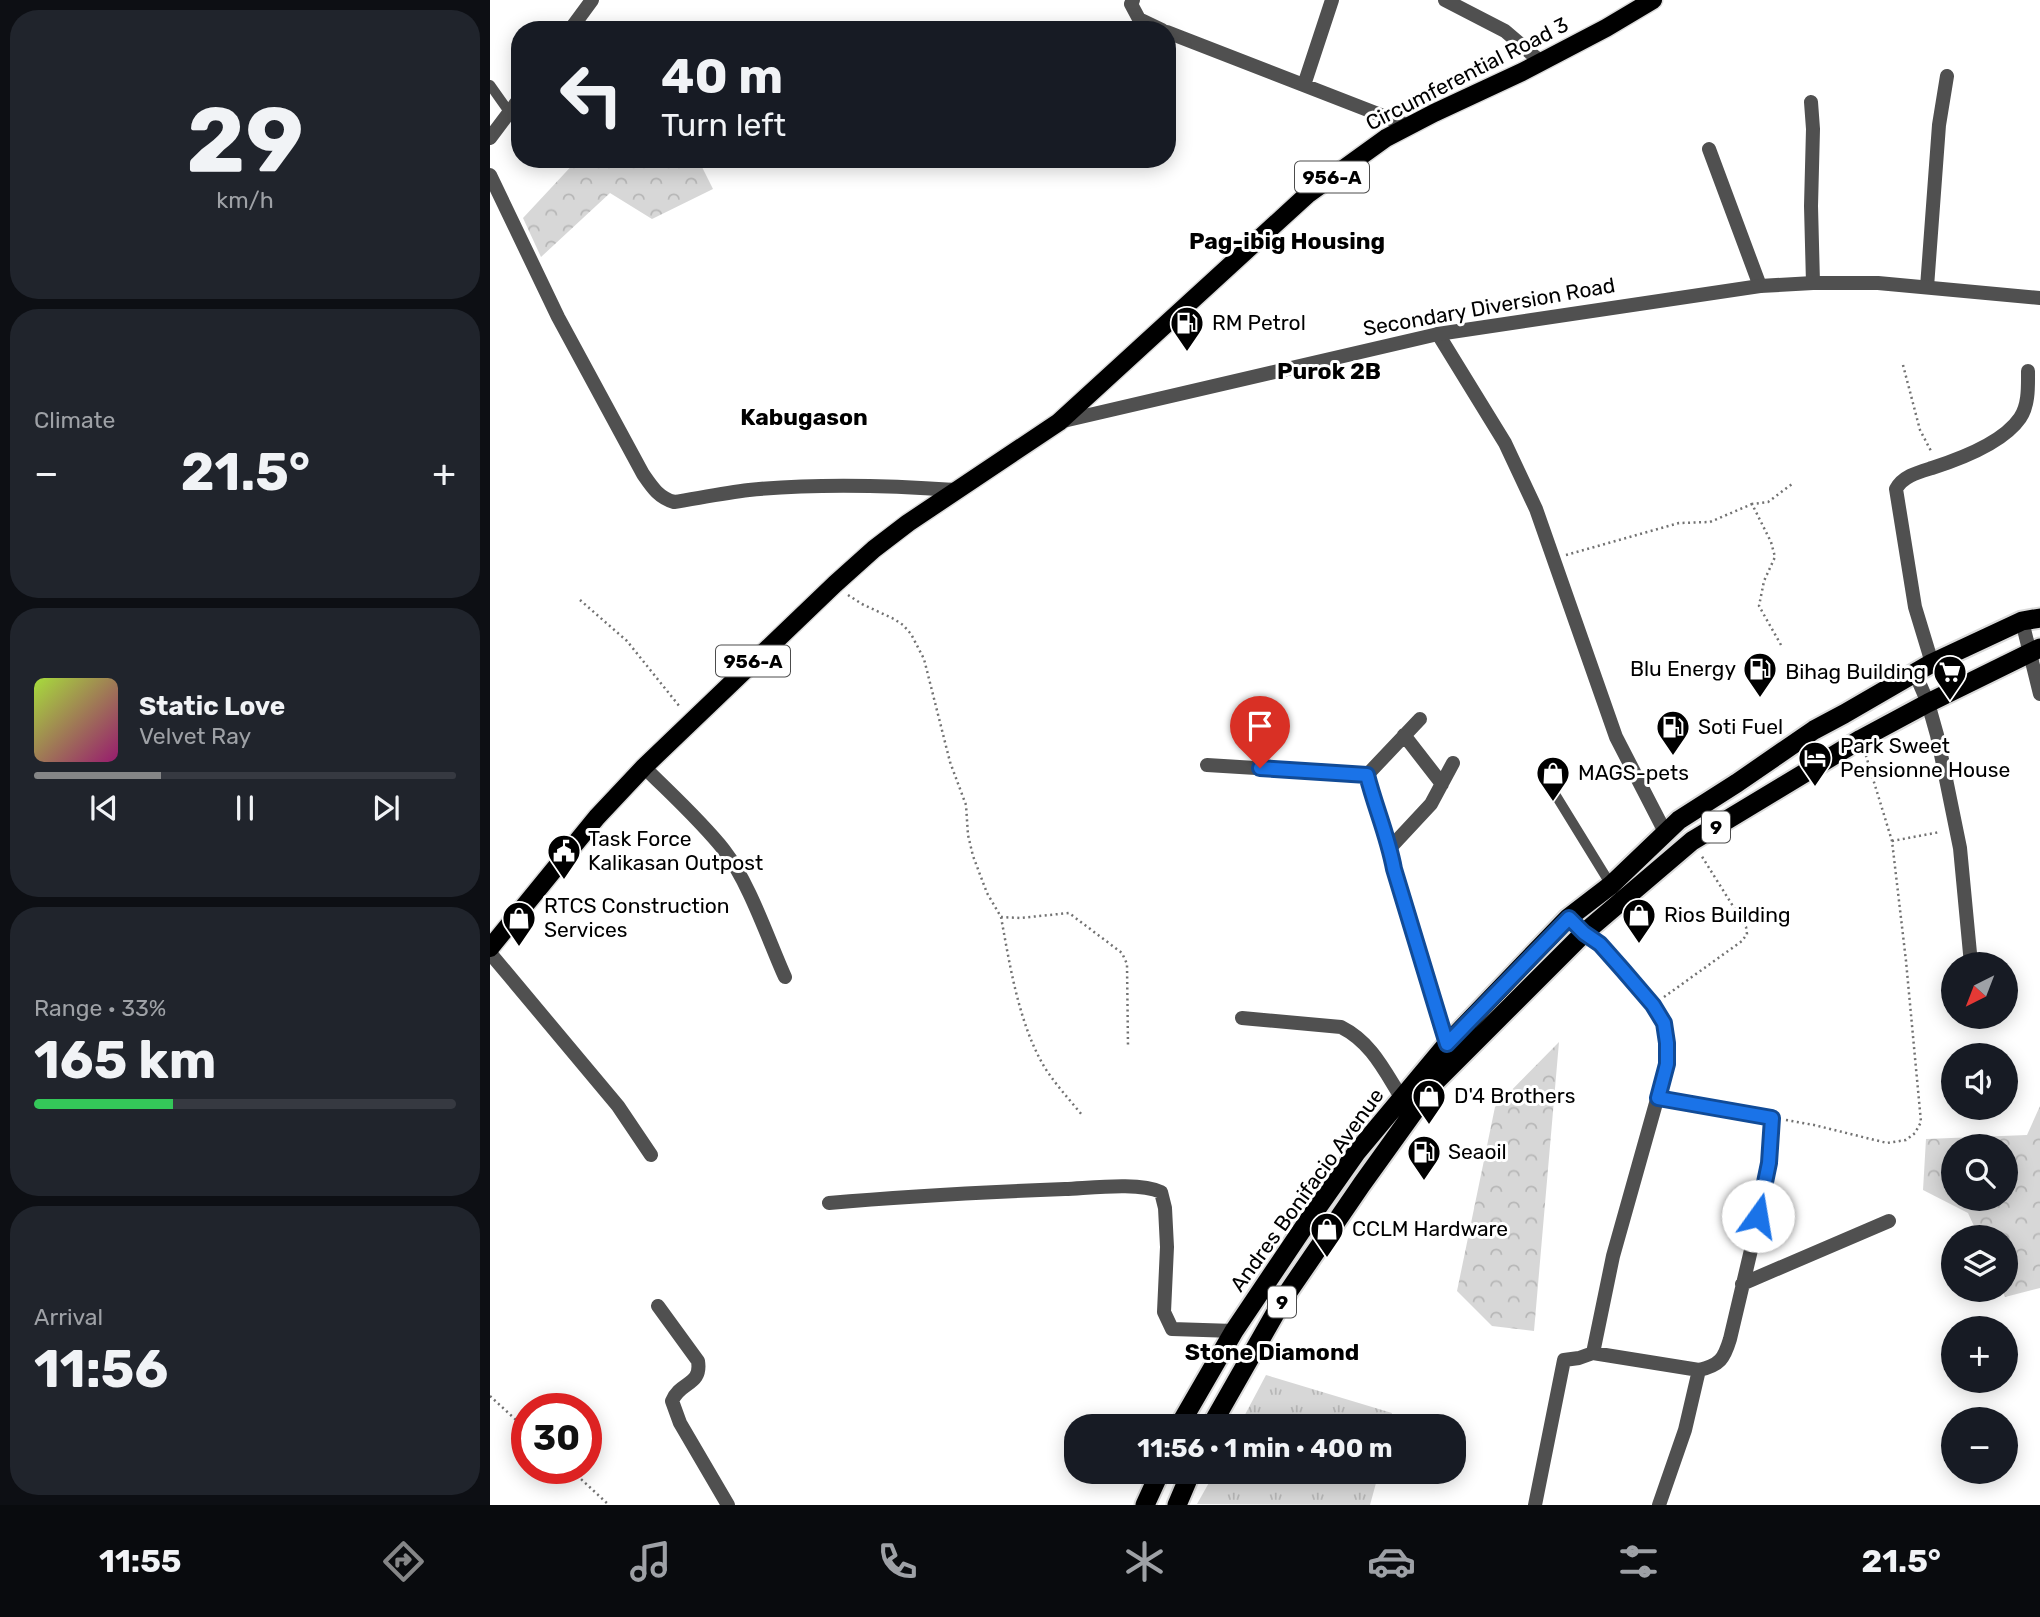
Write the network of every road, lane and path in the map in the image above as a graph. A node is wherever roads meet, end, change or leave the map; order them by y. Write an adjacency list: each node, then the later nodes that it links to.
1 (592, 0): 6 (street)
2 (1133, 0): 7 (street)
3 (1332, 0): 12 (street)
4 (1445, 0): 9 (street)
5 (1653, 0): 9 (main road, Circumferential Road 3 / 956-A)
6 (577, 21)
7 (1143, 21)
8 (1176, 36): 12 (street)
9 (1541, 62): 15 (main road, Circumferential Road 3 / 956-A)
10 (1947, 76): 21 (street)
11 (490, 85): 14 (lane)
12 (1304, 86): 15 (street)
13 (1811, 102): 19 (street)
14 (510, 113): 16 (street)
15 (1409, 126): 26 (main road, Circumferential Road 3 / 956-A)
16 (490, 138)
17 (1709, 149): 20 (street)
18 (490, 175): 29 (street)
19 (1814, 283): 20 (street, Secondary Diversion Road / 956-A); 21 (street, Secondary Diversion Road / 956-A)
20 (1760, 286): 23 (street, Secondary Diversion Road / 956-A)
21 (1927, 287): 22 (street, Secondary Diversion Road / 956-A)
22 (2040, 298)
23 (1438, 334): 26 (street, Secondary Diversion Road / 956-A); 31 (street)
24 (1903, 365): 27 (path)
25 (2028, 371): 27 (street)
26 (1059, 422): 29 (main road, Secondary Diversion Road / 956-A)
27 (1938, 466): 37 (street)
28 (1792, 484): 30 (path)
29 (955, 490): 32 (main road, Secondary Diversion Road / 956-A)
30 (1752, 503): 31 (path); 35 (path)
31 (1553, 558): 51 (street)
32 (835, 584): 41 (main road, Secondary Diversion Road / 956-A); 56 (path)
33 (580, 600): 41 (path)
34 (2031, 620): 36 (street); 37 (highway, Andres Bonifacio Avenue / 9)
35 (1782, 645)
36 (2035, 650): 38 (street); 39 (highway, Andres Bonifacio Avenue / 9)
37 (1923, 668): 39 (street); 51 (highway, Andres Bonifacio Avenue / 9)
38 (2040, 694)
39 (1928, 703): 43 (highway, Andres Bonifacio Avenue / 9); 50 (street)
40 (1420, 719): 42 (street)
41 (692, 721): 46 (main road, Secondary Diversion Road / 956-A)
42 (1404, 735): 47 (street); 48 (street)
43 (1861, 739): 52 (highway, Andres Bonifacio Avenue / 9); 53 (path)
44 (1453, 763): 48 (street)
45 (1207, 765): 47 (street)
46 (644, 767): 59 (main road, Secondary Diversion Road / 956-A); 62 (street)
47 (1367, 775): 54 (street)
48 (1442, 784): 54 (street)
49 (1555, 794): 55 (lane)
50 (1956, 828): 53 (path); 60 (street)
51 (1665, 832): 55 (highway, Andres Bonifacio Avenue / 9)
52 (1692, 841): 58 (highway, Andres Bonifacio Avenue / 9); 63 (path)
53 (1892, 841): 70 (path)
54 (1390, 848): 65 (street)
55 (1611, 885): 57 (highway, Andres Bonifacio Avenue / 9)
56 (1001, 917): 66 (path); 69 (path)
57 (1569, 918): 58 (street); 65 (highway, Andres Bonifacio Avenue / 9)
58 (1584, 933): 63 (street); 81 (highway, Andres Bonifacio Avenue / 9)
59 (490, 948)
60 (1970, 952)
61 (490, 953): 71 (street)
62 (785, 977)
63 (1653, 1005): 68 (street)
64 (1242, 1018): 67 (street)
65 (1447, 1044): 67 (highway, Andres Bonifacio Avenue / 9)
66 (1128, 1046)
67 (1401, 1097): 76 (highway, Andres Bonifacio Avenue / 9)
68 (1658, 1098): 70 (street); 77 (street)
69 (1082, 1115)
70 (1772, 1118): 74 (street)
71 (651, 1155)
72 (829, 1203): 76 (street)
73 (1889, 1221): 74 (street)
74 (1742, 1284): 78 (street)
75 (658, 1306): 87 (street)
76 (1234, 1331): 80 (highway, Andres Bonifacio Avenue / 9)
77 (1592, 1353): 78 (street); 90 (street)
78 (1699, 1370): 91 (street)
79 (490, 1396): 82 (path)
80 (1186, 1414)
81 (1218, 1414)
82 (511, 1415)
83 (586, 1484): 86 (path)
84 (1155, 1484): 88 (highway)
85 (1186, 1484): 89 (highway)
86 (609, 1505)
87 (728, 1505)
88 (1145, 1505)
89 (1177, 1505)
90 (1535, 1505)
91 (1659, 1505)

